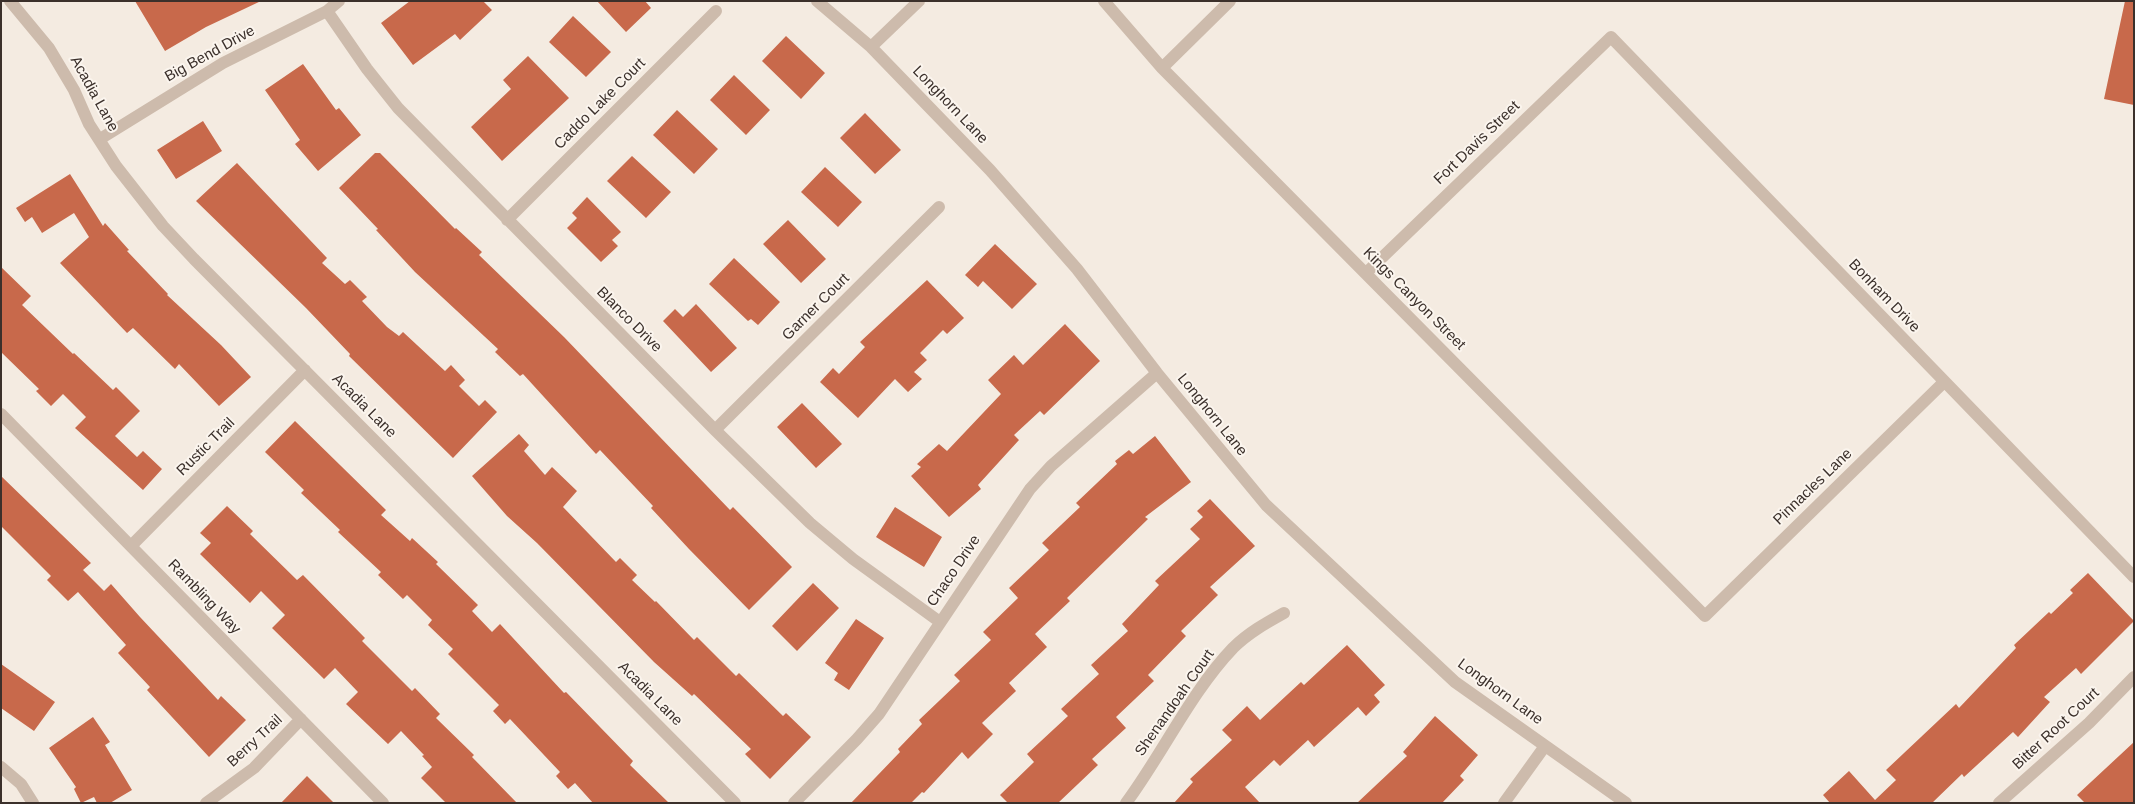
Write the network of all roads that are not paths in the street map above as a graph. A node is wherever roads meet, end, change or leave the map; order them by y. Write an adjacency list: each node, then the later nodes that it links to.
1 (10, 1): 12 (street, Acadia Lane)
2 (339, 1): 8 (street, Big Bend Drive)
3 (817, 1): 10 (street, Longhorn Lane)
4 (919, 1): 10 (street)
5 (1104, 1): 11 (street, Kings Canyon Street)
6 (1230, 1): 11 (street)
7 (716, 10): 14 (street, Caddo Lake Court)
8 (327, 11): 12 (street, Big Bend Drive); 14 (street, Blanco Drive)
9 (1610, 37): 15 (street, Fort Davis Street); 18 (street, Bonham Drive)
10 (871, 47): 17 (street, Longhorn Lane)
11 (1162, 68): 15 (street, Kings Canyon Street)
12 (100, 139): 16 (street, Acadia Lane)
13 (939, 208): 20 (street, Garner Court)
14 (507, 220): 20 (street, Blanco Drive)
15 (1366, 273): 24 (street, Kings Canyon Street)
16 (305, 370): 21 (street, Rustic Trail); 33 (street, Acadia Lane)
17 (1157, 373): 25 (street, Chaco Drive); 28 (street, Longhorn Lane)
18 (1944, 382): 22 (street, Bonham Drive); 24 (street, Pinnacles Lane)
19 (1, 414): 21 (street, Rambling Way)
20 (715, 430): 25 (street, Blanco Drive)
21 (131, 546): 27 (street, Rambling Way)
22 (2134, 577)
23 (1284, 613): 35 (street, Shenandoah Court)
24 (1705, 616)
25 (940, 622): 34 (street, Chaco Drive)
26 (2134, 677): 38 (street, Bitter Root Court)
27 (301, 719): 31 (street, Berry Trail); 32 (street, Rambling Way)
28 (1545, 746): 36 (street); 37 (street, Longhorn Lane)
29 (1, 766): 30 (street)
30 (33, 803)
31 (206, 803)
32 (382, 803)
33 (735, 803)
34 (794, 803)
35 (1126, 803)
36 (1504, 803)
37 (1626, 803)
38 (1999, 803)

